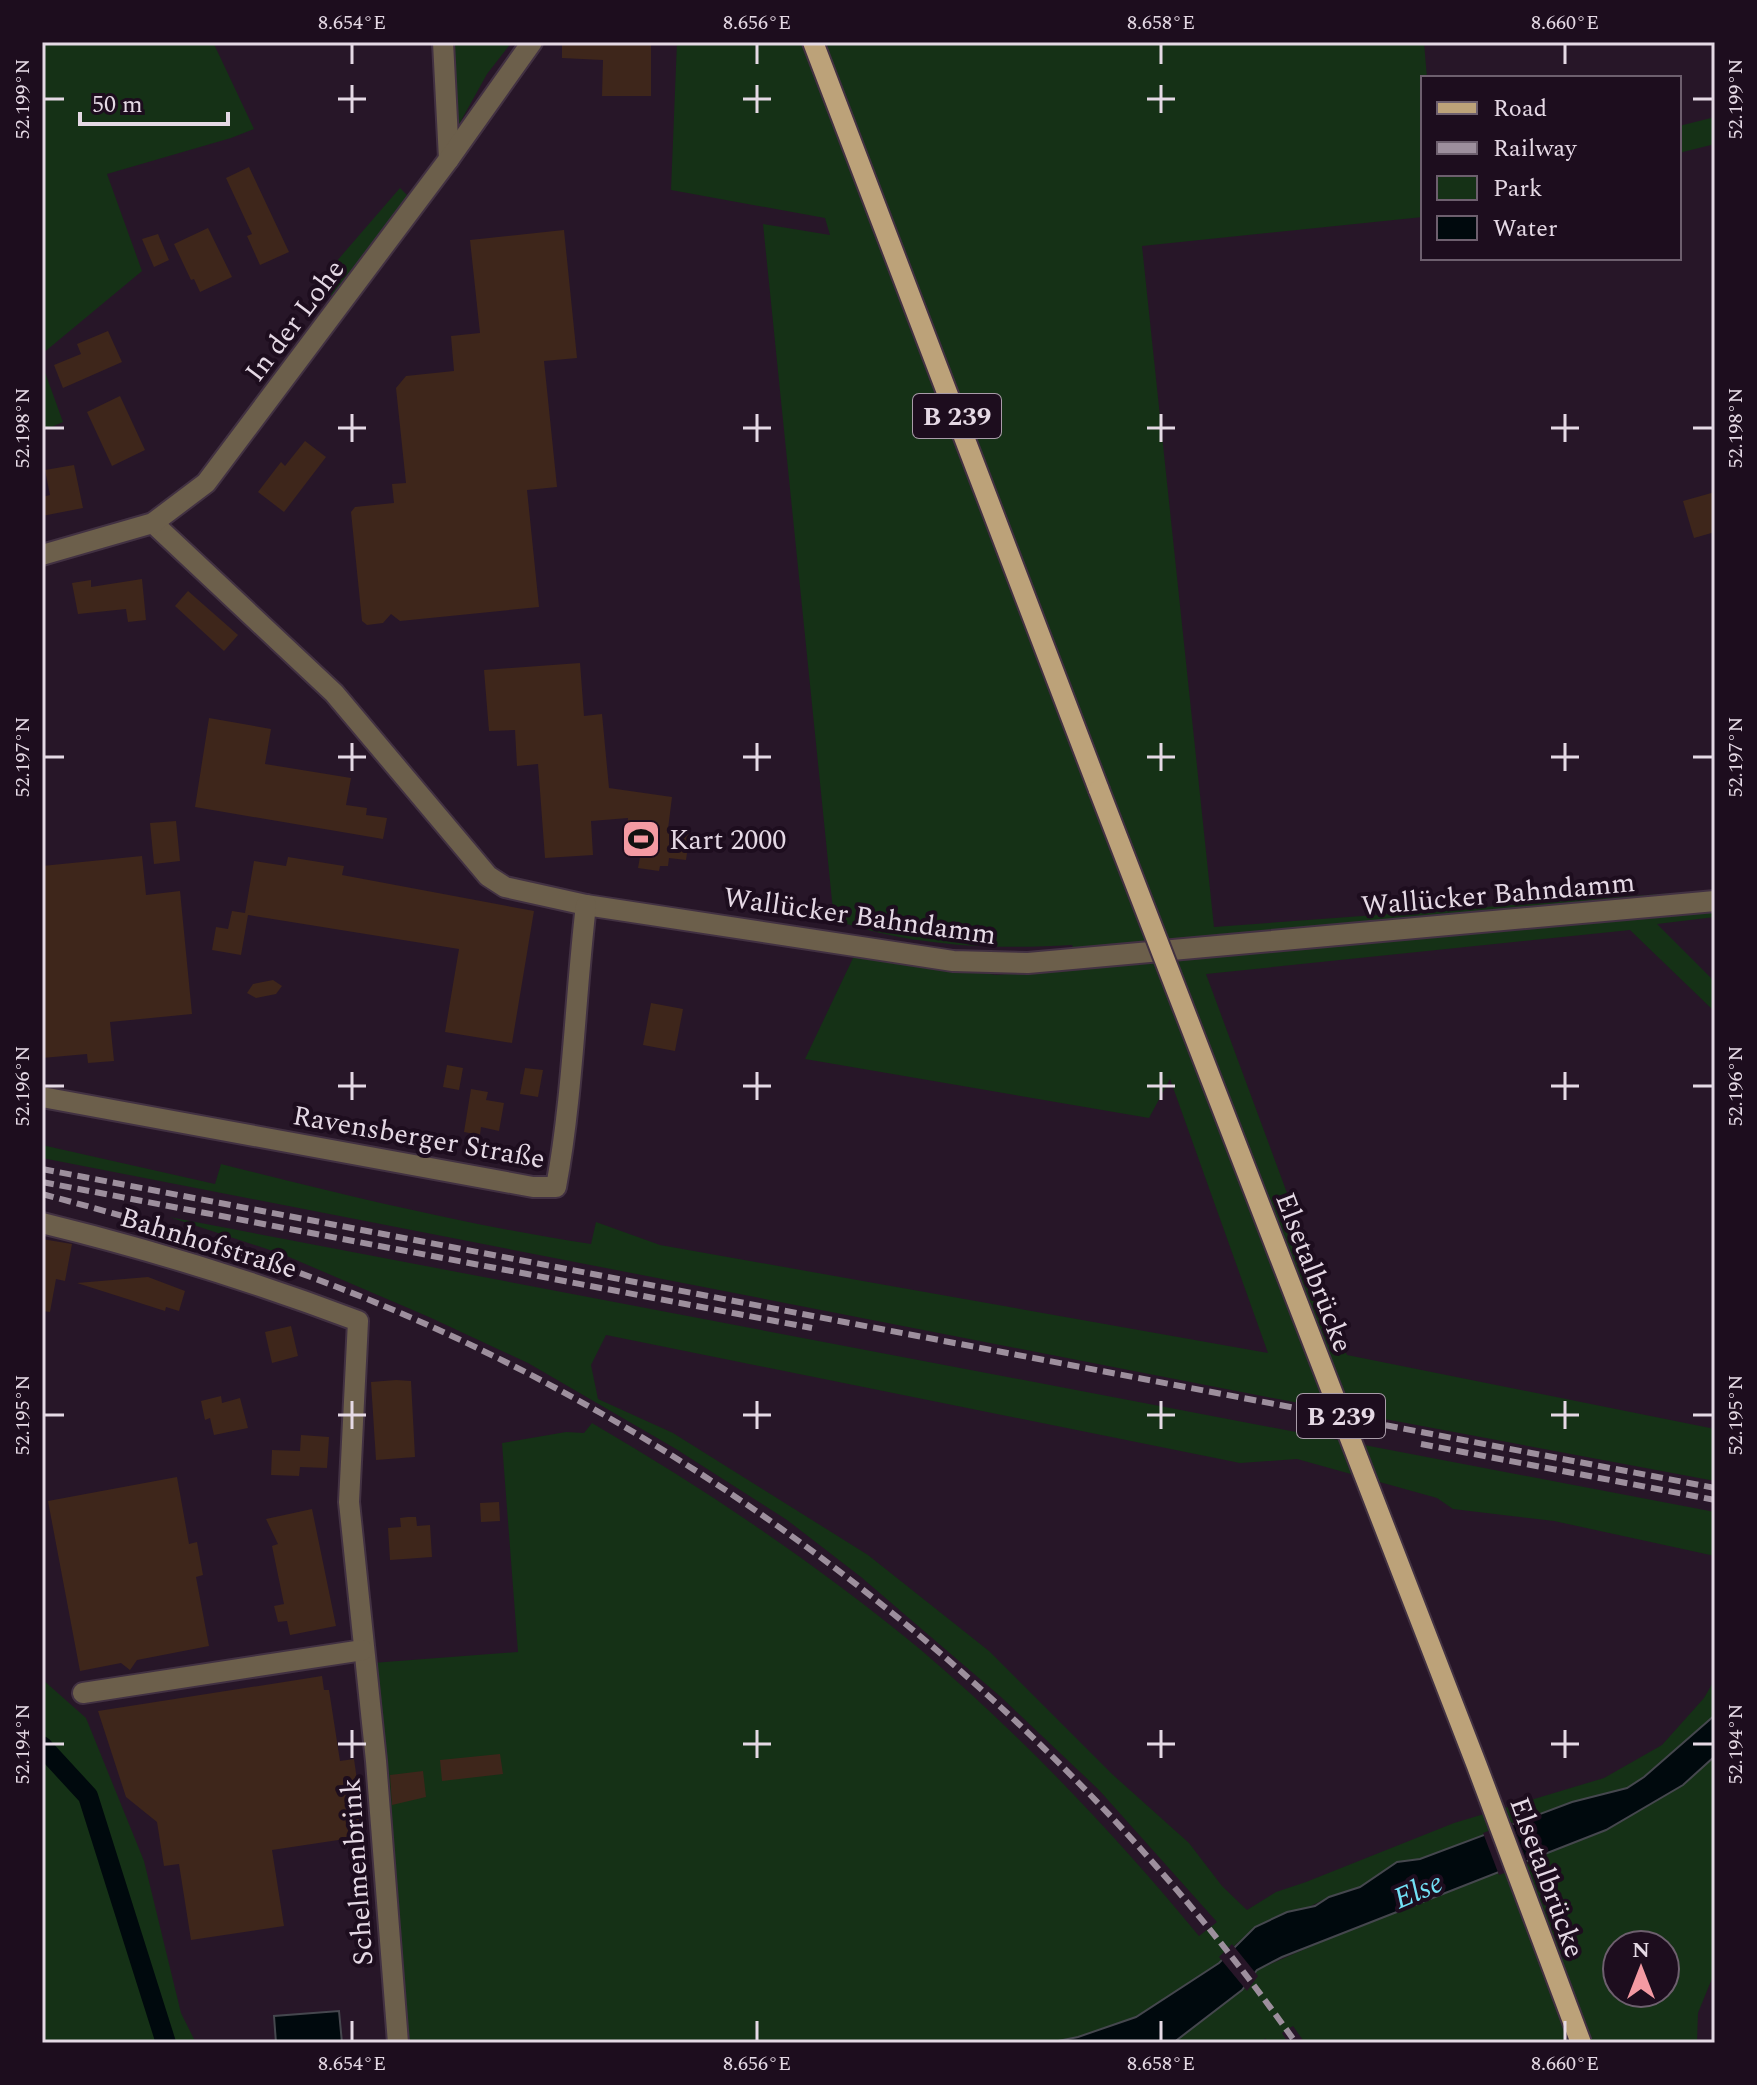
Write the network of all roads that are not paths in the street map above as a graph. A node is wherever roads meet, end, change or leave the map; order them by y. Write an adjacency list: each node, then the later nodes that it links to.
1 (443, 42): 4 (street)
2 (532, 42): 4 (street, In der Lohe)
3 (813, 42): 15 (main road, Elsetalbrücke / B 239, bridge)
4 (449, 159): 5 (street, In der Lohe)
5 (153, 523): 6 (street, In der Lohe); 8 (street, Wallücker Bahndamm)
6 (42, 555)
7 (1715, 901): 8 (street, Wallücker Bahndamm)
8 (586, 905): 9 (street, Ravensberger Straße)
9 (42, 1097)
10 (42, 1223): 11 (street, Bahnhofstraße)
11 (358, 1321): 12 (street, Schelmenbrink)
12 (363, 1650): 13 (street); 14 (street, Schelmenbrink)
13 (83, 1693)
14 (398, 2043)
15 (1581, 2043)

